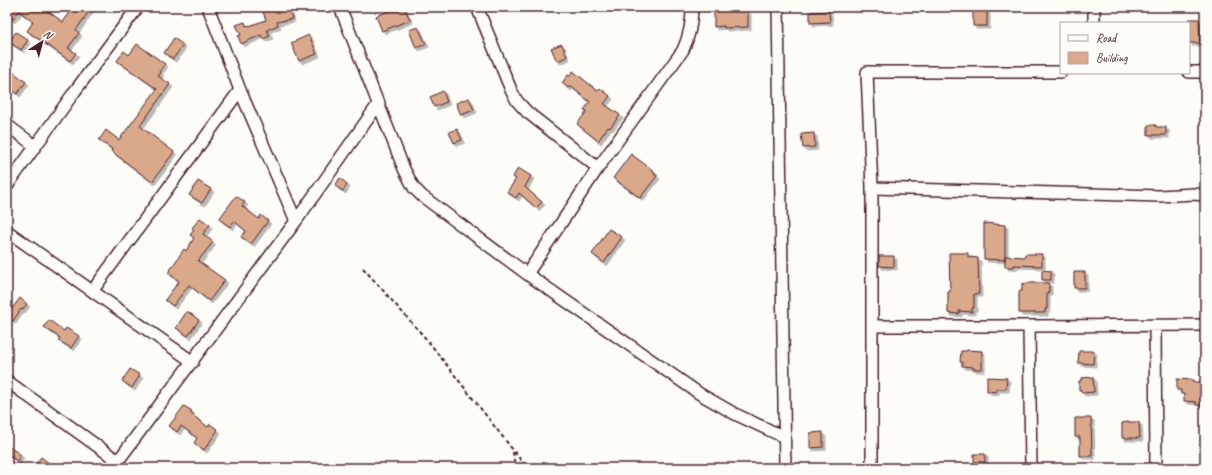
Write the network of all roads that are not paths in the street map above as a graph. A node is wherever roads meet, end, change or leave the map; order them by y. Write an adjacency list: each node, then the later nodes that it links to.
1 (138, 7): 15 (street)
2 (208, 7): 12 (street)
3 (340, 7): 13 (street)
4 (477, 7): 16 (street)
5 (692, 7): 16 (street)
6 (778, 7): 30 (street)
7 (1094, 7): 8 (street)
8 (1094, 22)
9 (1060, 72): 18 (street)
10 (1190, 72): 11 (street)
11 (1205, 72)
12 (240, 90): 20 (street); 23 (street)
13 (379, 103): 20 (street); 22 (street)
14 (7, 125): 15 (street)
15 (35, 146): 17 (street)
16 (598, 168): 22 (street)
17 (7, 186)
18 (872, 188): 19 (street); 26 (street)
19 (1205, 195)
20 (296, 221): 28 (street)
21 (7, 231): 23 (street)
22 (527, 274): 30 (street)
23 (93, 290): 28 (street)
24 (1155, 325): 25 (street); 27 (street); 35 (street)
25 (1205, 325)
26 (872, 326): 27 (street); 33 (street)
27 (1029, 326): 34 (street)
28 (193, 362): 31 (street)
29 (7, 381): 31 (street)
30 (784, 437): 32 (street)
31 (116, 465)
32 (785, 468)
33 (872, 468)
34 (1031, 468)
35 (1156, 468)

